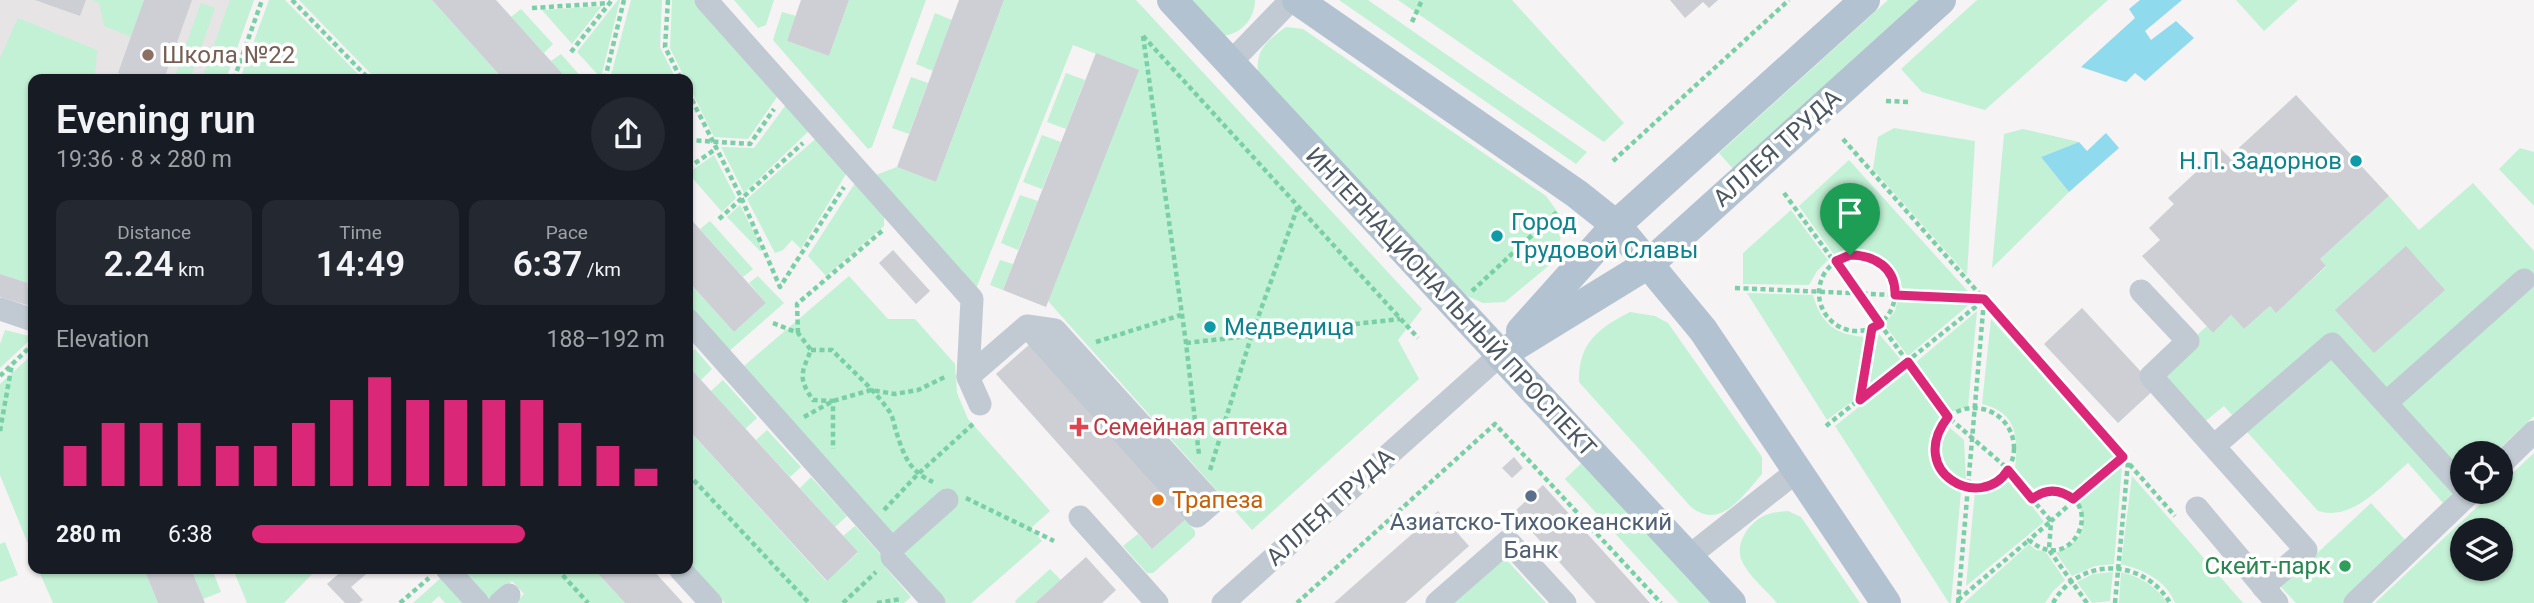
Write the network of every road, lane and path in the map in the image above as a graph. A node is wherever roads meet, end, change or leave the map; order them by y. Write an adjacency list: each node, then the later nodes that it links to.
1 (262, 0): 18 (path)
2 (292, 0): 19 (path)
3 (624, 0): 20 (path)
4 (668, 0): 21 (path)
5 (706, 0): 22 (street)
6 (1172, 0): 17 (main road, ИНТЕРНАЦИОНАЛЬНЫЙ ПРОСПЕКТ)
7 (1291, 0): 17 (street)
8 (1297, 0): 40 (main road)
9 (1422, 0): 15 (path)
10 (1789, 0): 31 (path)
11 (1865, 0): 40 (main road, АЛЛЕЯ ТРУДА)
12 (1941, 0): 42 (main road, АЛЛЕЯ ТРУДА)
13 (611, 1): 14 (path); 16 (path)
14 (532, 8)
15 (1412, 22)
16 (571, 52)
17 (1230, 62): 67 (main road, ИНТЕРНАЦИОНАЛЬНЫЙ ПРОСПЕКТ)
18 (235, 74)
19 (364, 74)
20 (606, 74)
21 (678, 74)
22 (787, 91): 26 (street); 29 (path)
23 (1886, 101): 25 (path)
24 (693, 102): 29 (path)
25 (1910, 102)
26 (820, 128): 33 (street); 35 (path)
27 (1843, 139): 50 (path)
28 (693, 140): 29 (path)
29 (713, 142): 30 (path)
30 (717, 148): 32 (path); 35 (path)
31 (1613, 161)
32 (693, 165)
33 (856, 169): 35 (path); 38 (street)
34 (1784, 193): 41 (path)
35 (741, 197): 39 (path)
36 (1298, 205): 52 (path); 54 (path); 61 (path)
37 (1558, 212): 48 (path)
38 (899, 217): 60 (path); 70 (street)
39 (719, 219)
40 (1616, 225): 42 (main road); 67 (main road, АЛЛЕЯ ТРУДА)
41 (1836, 261): 45 (path); 47 (path); 49 (path)
42 (1650, 263): 67 (main road, АЛЛЕЯ ТРУДА); 89 (main road)
43 (2524, 280): 75 (street)
44 (1735, 288): 45 (path)
45 (1819, 290): 47 (path); 59 (path)
46 (2141, 292): 84 (street)
47 (1858, 293): 49 (path); 56 (path)
48 (1469, 294)
49 (1895, 295): 50 (path); 56 (path)
50 (1984, 299): 68 (path); 76 (path); 86 (path)
51 (0, 309): 53 (street)
52 (1181, 315): 63 (path); 65 (path)
53 (28, 318)
54 (1401, 319): 61 (path); 62 (path)
55 (773, 323): 60 (path)
56 (1880, 324): 59 (path); 68 (path)
57 (693, 326): 80 (street)
58 (1027, 326): 65 (street); 70 (street); 96 (street)
59 (1872, 328): 73 (path)
60 (798, 333): 66 (path)
61 (1251, 337): 63 (path); 96 (path)
62 (1418, 338)
63 (1186, 343): 96 (path)
64 (28, 349): 69 (path)
65 (1072, 349): 96 (street)
66 (811, 350): 72 (path); 74 (path)
67 (1500, 355): 108 (main road, ИНТЕРНАЦИОНАЛЬНЫЙ ПРОСПЕКТ); 125 (street, АЛЛЕЯ ТРУДА)
68 (1908, 362): 73 (path); 78 (path)
69 (12, 364): 71 (path); 81 (path)
70 (969, 370): 72 (path); 77 (street)
71 (0, 376)
72 (871, 390): 74 (path); 91 (path)
73 (1860, 400): 79 (path)
74 (833, 401): 80 (path); 93 (path)
75 (2386, 403): 84 (street); 90 (street)
76 (1975, 408): 78 (path); 83 (path); 88 (path)
77 (978, 412): 91 (path)
78 (1948, 417): 83 (path); 94 (path)
79 (1826, 426)
80 (785, 427): 93 (street)
81 (0, 431)
82 (2534, 432): 85 (street)
83 (1972, 438): 88 (path); 94 (path)
84 (2214, 446): 115 (street)
85 (2513, 452)
86 (2123, 457): 87 (path); 98 (path)
87 (2128, 462): 100 (path); 109 (path)
88 (2008, 470): 94 (path); 97 (path)
89 (1797, 471): 108 (street); 131 (main road)
90 (2450, 473)
91 (917, 475): 95 (path); 103 (path)
92 (693, 479): 121 (path)
93 (834, 482): 103 (street)
94 (1968, 487): 116 (path)
95 (948, 493): 105 (path); 107 (street)
96 (1203, 493)
97 (2032, 499): 98 (path); 102 (path)
98 (2073, 499): 102 (path); 106 (path)
99 (2454, 504): 136 (street)
100 (2189, 515): 115 (street)
101 (1080, 517): 124 (street)
102 (2051, 521): 104 (path); 106 (path)
103 (870, 524): 107 (street)
104 (2029, 540): 106 (path); 116 (path)
105 (1054, 541)
106 (2049, 550): 114 (path)
107 (892, 553): 122 (path); 123 (street)
108 (1688, 557): 130 (main road, ИНТЕРНАЦИОНАЛЬНЫЙ ПРОСПЕКТ)
109 (2117, 568): 114 (path); 134 (path); 135 (path)
110 (437, 574): 117 (path)
111 (439, 574): 118 (street)
112 (562, 574): 119 (path)
113 (685, 574): 120 (street)
114 (2071, 582): 132 (path); 133 (path)
115 (2270, 595)
116 (1958, 601)
117 (400, 603)
118 (478, 603)
119 (588, 603)
120 (711, 603)
121 (809, 603)
122 (843, 603)
123 (934, 603)
124 (1157, 603)
125 (1223, 603)
126 (1297, 603): 129 (path)
127 (1437, 603): 128 (street)
128 (1565, 603)
129 (1661, 603)
130 (1731, 603)
131 (1886, 603)
132 (2053, 603)
133 (2087, 603)
134 (2115, 603)
135 (2170, 603)
136 (2354, 603)

